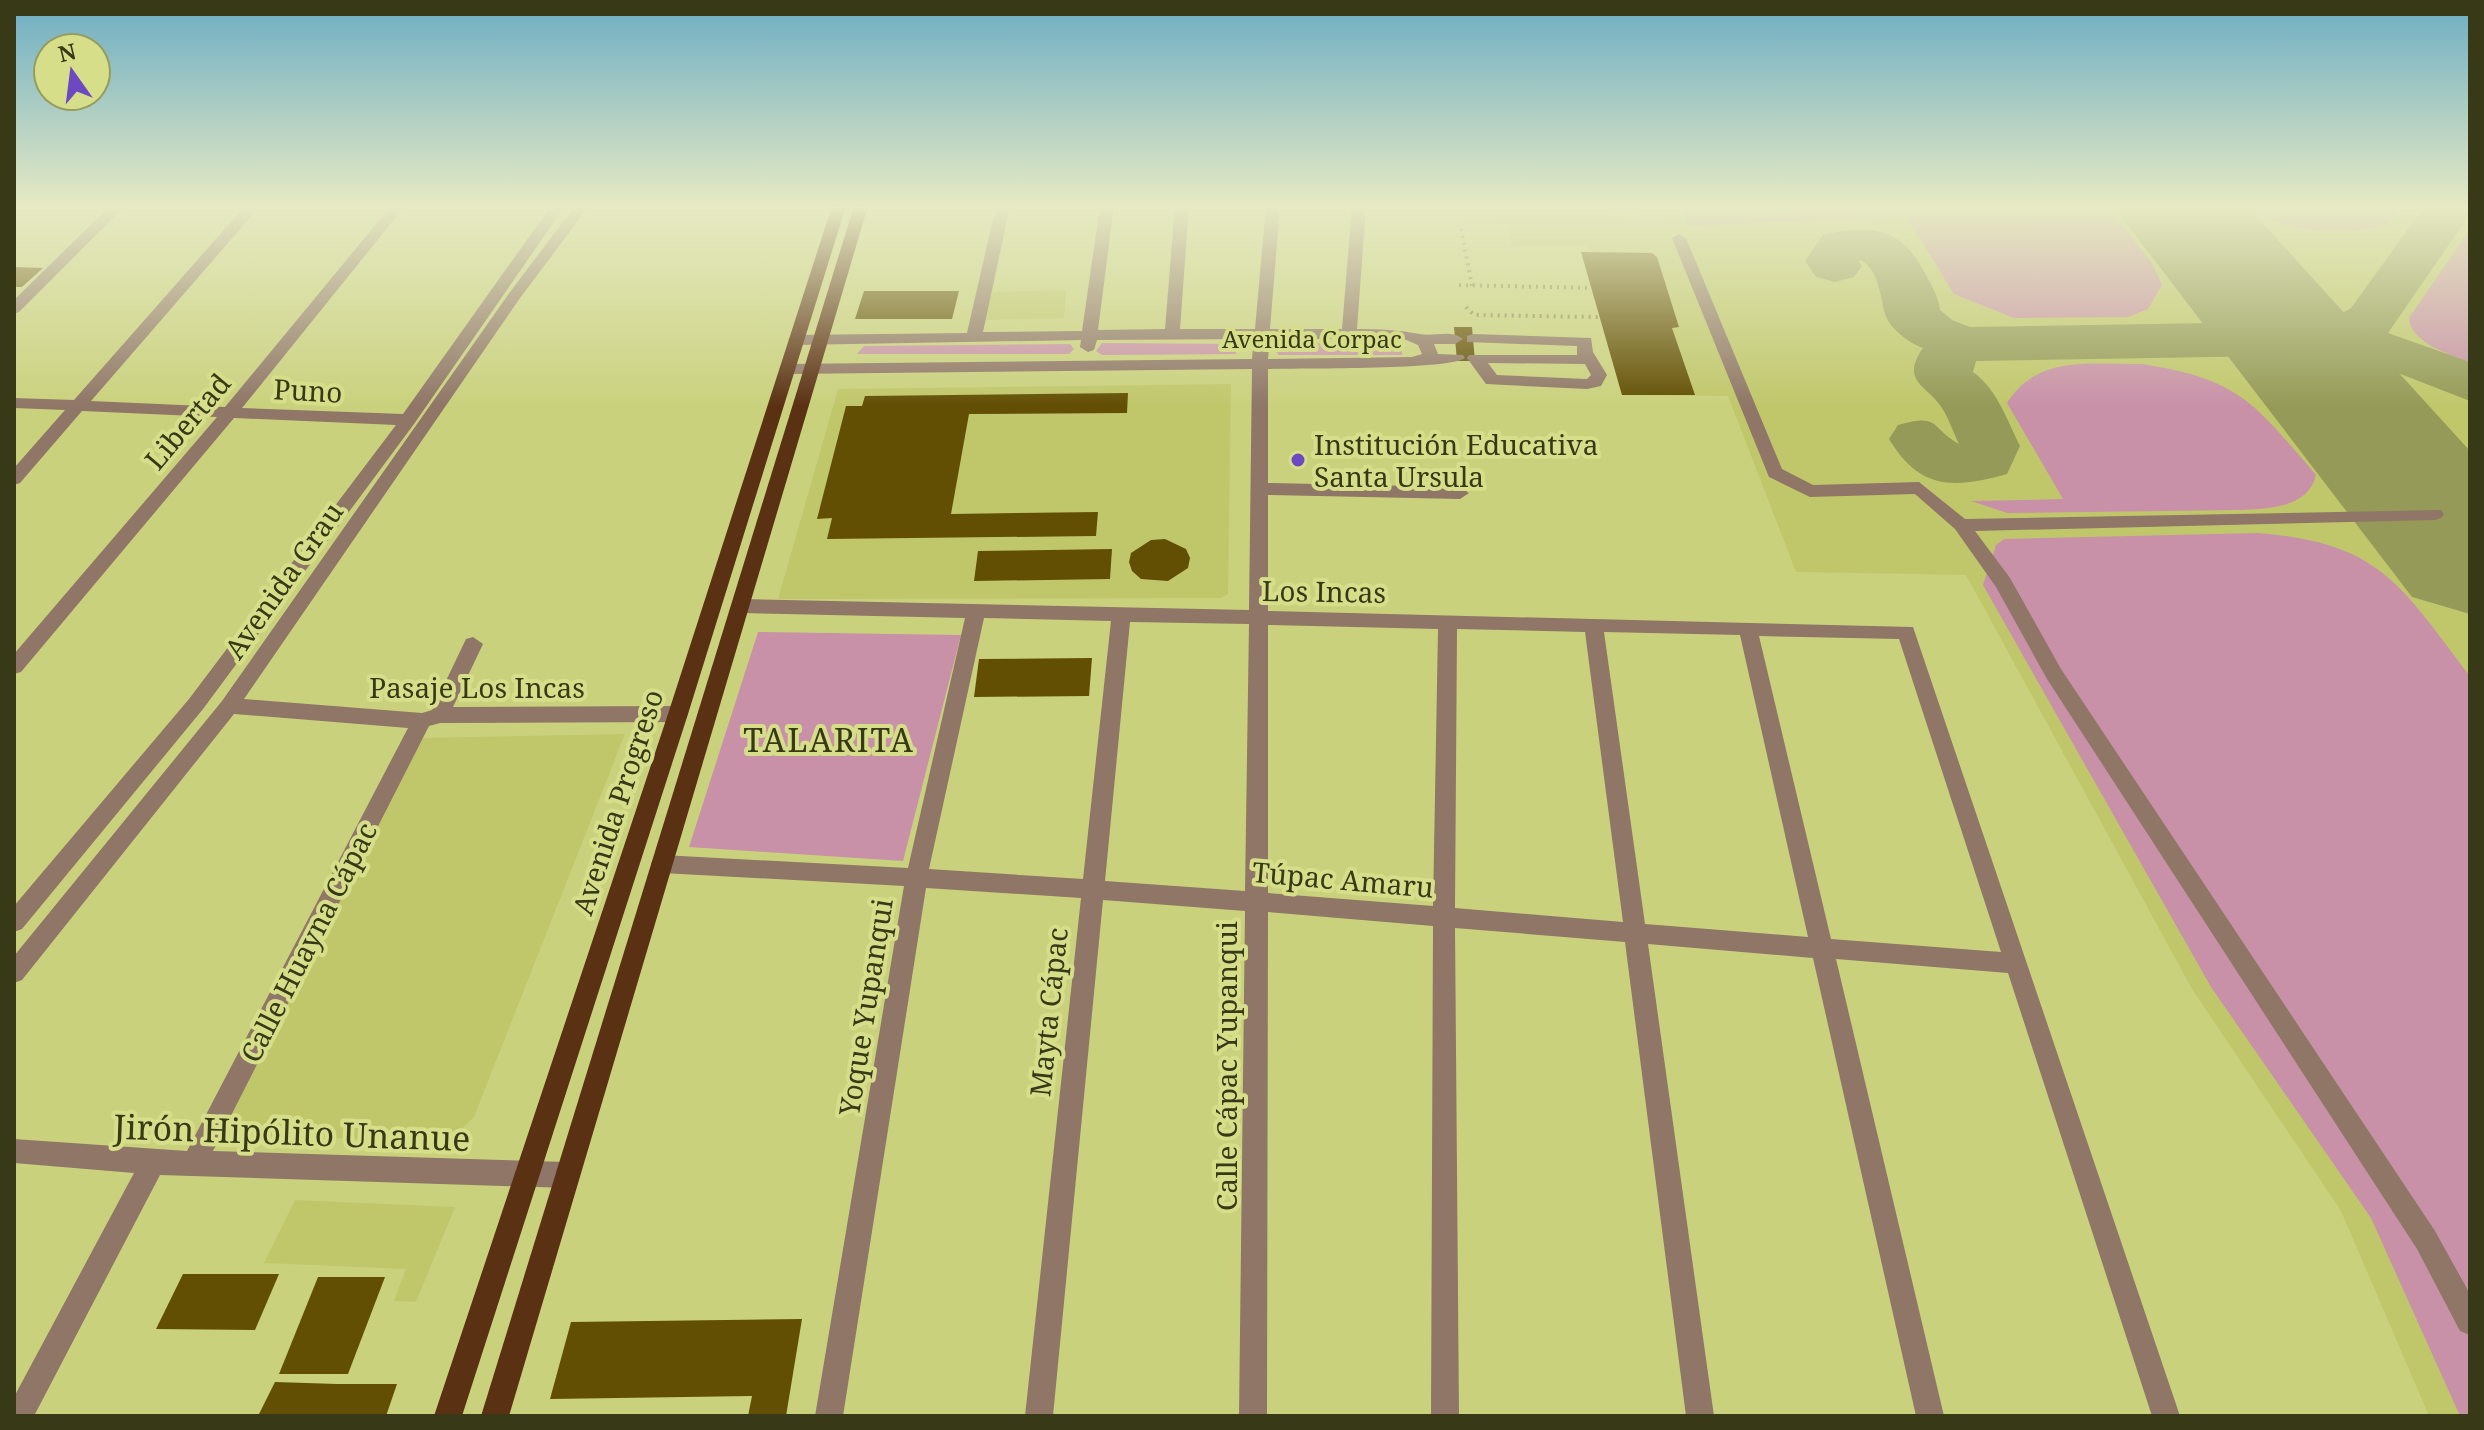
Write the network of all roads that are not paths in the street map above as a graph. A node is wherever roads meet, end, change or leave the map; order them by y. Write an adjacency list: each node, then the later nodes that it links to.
1 (51, 273): 14 (street)
2 (196, 273): 32 (street)
3 (344, 273): 33 (street, Libertad)
4 (511, 273): 34 (street, Avenida Grau)
5 (532, 273): 49 (street, Avenida Grau)
6 (818, 273): 23 (main road, Avenida Progreso)
7 (840, 273): 24 (main road, Avenida Progreso)
8 (988, 273): 19 (street)
9 (1098, 273): 18 (street)
10 (1177, 273): 17 (street)
11 (1266, 273): 15 (street, Calle Cápac Yupanqui)
12 (1354, 273): 16 (street)
13 (1693, 273): 39 (street)
14 (14, 309)
15 (1260, 333): 16 (street, Avenida Corpac); 17 (street, Avenida Corpac); 28 (street, Calle Cápac Yupanqui)
16 (1349, 333): 20 (street, Avenida Corpac)
17 (1172, 334): 18 (street, Avenida Corpac)
18 (1089, 335): 19 (street, Avenida Corpac); 29 (street)
19 (974, 337): 24 (street, Avenida Corpac)
20 (1420, 339): 21 (street); 27 (street, Avenida Corpac)
21 (1455, 339)
22 (1473, 339): 25 (street)
23 (796, 340): 24 (street, Avenida Corpac); 30 (main road, Avenida Progreso)
24 (819, 340): 30 (main road, Avenida Progreso)
25 (1586, 353): 25 (street)
26 (1457, 358): 27 (street)
27 (1427, 359): 28 (street, Avenida Corpac)
28 (1260, 362): 29 (street, Avenida Corpac); 36 (street, Calle Cápac Yupanqui)
29 (1085, 363): 30 (street, Avenida Corpac)
30 (799, 369): 40 (main road, Avenida Progreso); 50 (main road, Avenida Progreso)
31 (14, 403): 32 (street, Puno)
32 (81, 406): 33 (street, Puno); 35 (street)
33 (230, 412): 34 (street, Puno); 48 (street, Libertad)
34 (408, 420): 57 (street, Avenida Grau)
35 (14, 479)
36 (1260, 489): 37 (street); 43 (street, Calle Cápac Yupanqui)
37 (1460, 493)
38 (2435, 514): 39 (street)
39 (1961, 525): 67 (street)
40 (741, 606): 41 (street, Los Incas); 52 (main road, Avenida Progreso)
41 (976, 611): 42 (street, Los Incas); 53 (street, Yoque Yupanqui)
42 (1121, 614): 43 (street, Los Incas); 54 (street, Mayta Cápac)
43 (1260, 618): 44 (street, Los Incas); 55 (street, Calle Cápac Yupanqui)
44 (1448, 622): 45 (street, Los Incas); 56 (street)
45 (1594, 625): 46 (street, Los Incas); 58 (street)
46 (1748, 628): 59 (street); 60 (street, Los Incas)
47 (473, 644): 51 (street, Calle Huayna Cápac)
48 (14, 667)
49 (229, 706): 51 (street, Pasaje Los Incas); 61 (street, Avenida Grau)
50 (678, 714): 51 (street, Pasaje Los Incas); 65 (main road, Avenida Progreso)
51 (430, 718): 64 (street, Calle Huayna Cápac)
52 (662, 864): 53 (street, Túpac Amaru); 66 (main road, Avenida Progreso)
53 (917, 875): 54 (street, Túpac Amaru); 71 (street, Yoque Yupanqui)
54 (1091, 888): 55 (street, Túpac Amaru); 72 (street, Mayta Cápac)
55 (1257, 902): 56 (street, Túpac Amaru); 73 (street, Calle Cápac Yupanqui)
56 (1444, 917): 58 (street, Túpac Amaru); 74 (street)
57 (14, 922)
58 (1634, 935): 59 (street, Túpac Amaru); 75 (street)
59 (1825, 949): 60 (street, Túpac Amaru); 76 (street)
60 (2018, 964): 77 (street)
61 (14, 973)
62 (14, 1151): 63 (street, Jirón Hipólito Unanue)
63 (153, 1162): 64 (street, Jirón Hipólito Unanue); 68 (street)
64 (194, 1163): 65 (street, Jirón Hipólito Unanue)
65 (527, 1175): 66 (street, Jirón Hipólito Unanue); 69 (main road, Avenida Progreso)
66 (567, 1175): 70 (main road, Avenida Progreso)
67 (2470, 1321)
68 (19, 1416)
69 (448, 1416)
70 (495, 1416)
71 (829, 1416)
72 (1039, 1416)
73 (1253, 1416)
74 (1445, 1416)
75 (1700, 1416)
76 (1930, 1416)
77 (2166, 1416)

